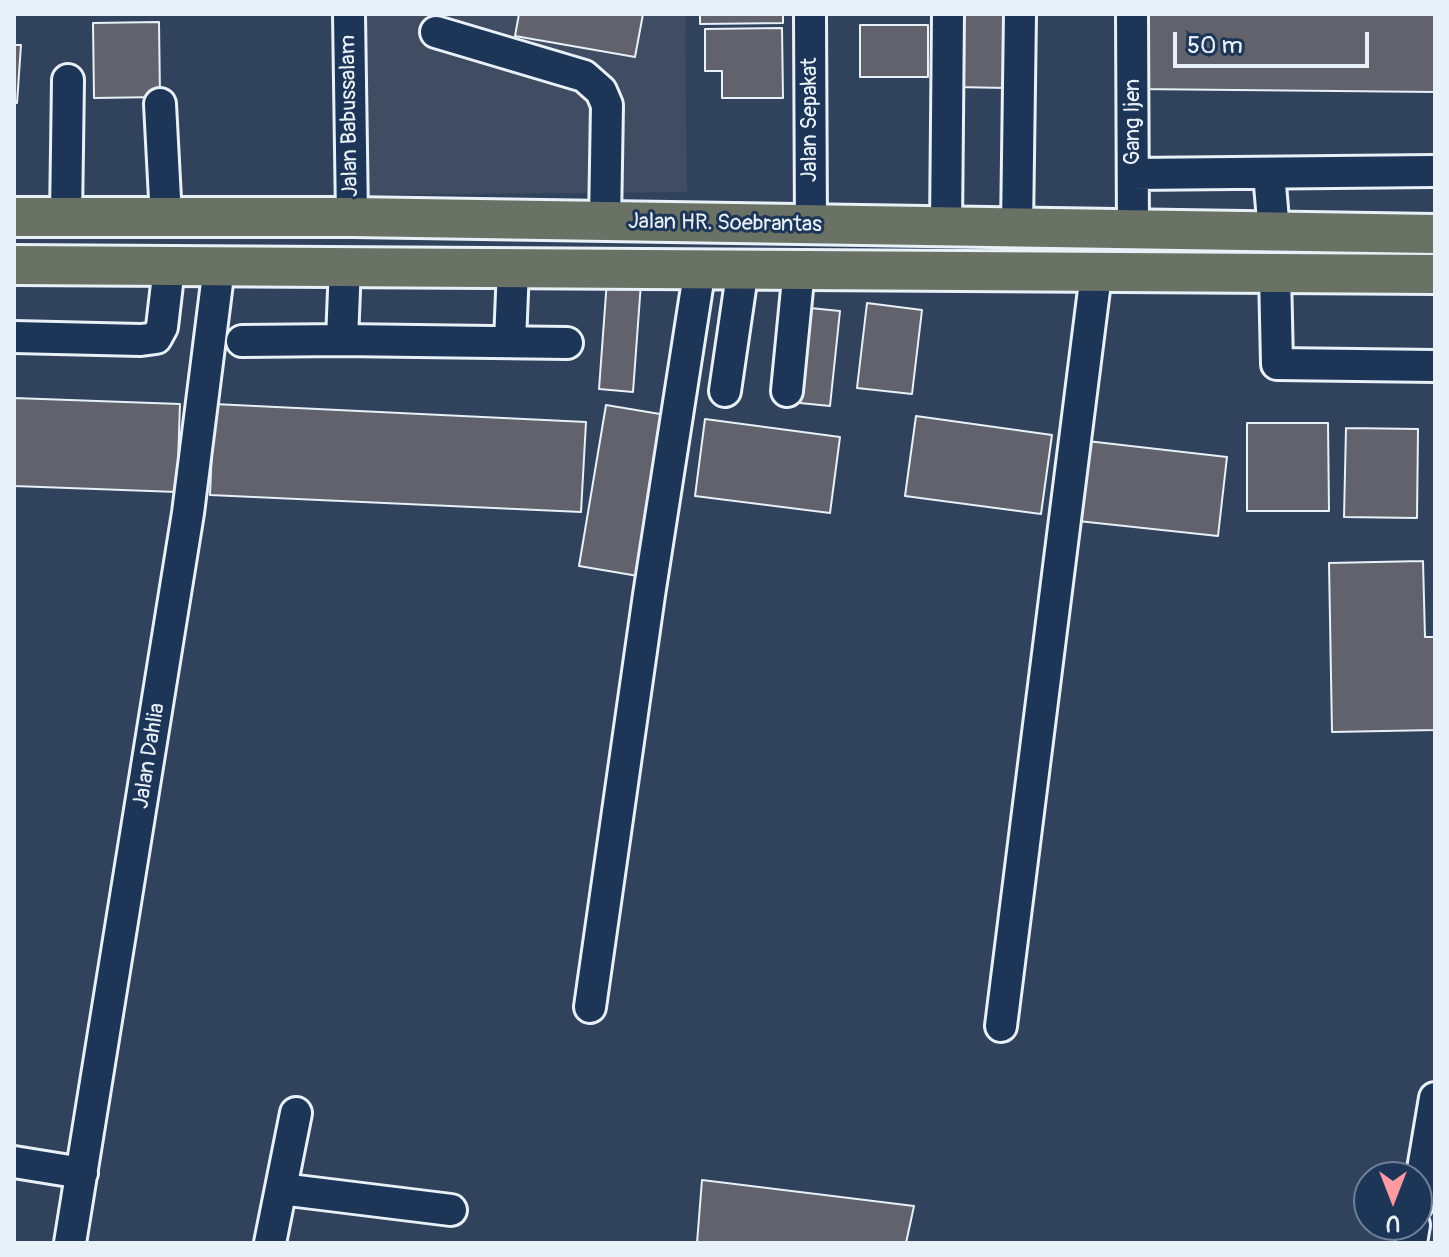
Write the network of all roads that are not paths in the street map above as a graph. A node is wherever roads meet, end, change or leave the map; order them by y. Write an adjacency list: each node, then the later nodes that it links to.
1 (349, 14): 14 (street, Jalan Babussalam)
2 (810, 14): 18 (street, Jalan Sepakat)
3 (948, 14): 19 (street)
4 (1020, 14): 20 (street)
5 (1132, 14): 11 (street, Gang Ijen)
6 (436, 32): 17 (street)
7 (68, 80): 13 (street)
8 (160, 104): 15 (street)
9 (1435, 171): 10 (street)
10 (1269, 173): 11 (street); 22 (street)
11 (1133, 174): 21 (street, Gang Ijen)
12 (14, 217): 13 (main road, Jalan HR. Soebrantas)
13 (82, 217): 15 (main road, Jalan HR. Soebrantas); 25 (main road)
14 (352, 217): 16 (main road, Jalan HR. Soebrantas); 17 (main road, Jalan HR. Soebrantas)
15 (166, 218): 16 (main road, Jalan HR. Soebrantas)
16 (217, 218): 28 (main road)
17 (605, 222): 18 (main road, Jalan HR. Soebrantas)
18 (811, 226): 19 (main road, Jalan HR. Soebrantas)
19 (946, 227): 20 (main road, Jalan HR. Soebrantas)
20 (1017, 228): 21 (main road, Jalan HR. Soebrantas)
21 (1133, 231): 22 (main road, Jalan HR. Soebrantas)
22 (1274, 232): 23 (main road, Jalan HR. Soebrantas); 33 (main road)
23 (1435, 234)
24 (14, 265): 25 (main road, Jalan HR. Soebrantas)
25 (96, 265): 27 (main road, Jalan HR. Soebrantas)
26 (345, 266): 28 (main road, Jalan HR. Soebrantas); 29 (main road, Jalan HR. Soebrantas); 37 (street)
27 (169, 267): 28 (main road, Jalan HR. Soebrantas); 36 (street)
28 (219, 267): 50 (street, Jalan Dahlia)
29 (513, 268): 30 (main road, Jalan HR. Soebrantas); 39 (street)
30 (700, 268): 31 (main road, Jalan HR. Soebrantas); 44 (street)
31 (743, 268): 32 (main road, Jalan HR. Soebrantas); 42 (street)
32 (799, 269): 34 (main road, Jalan HR. Soebrantas); 43 (street)
33 (1275, 273): 34 (main road, Jalan HR. Soebrantas); 35 (main road, Jalan HR. Soebrantas); 41 (street)
34 (1096, 274): 45 (street)
35 (1435, 274)
36 (14, 337)
37 (342, 340): 38 (street); 39 (street)
38 (242, 341)
39 (510, 342): 40 (street)
40 (567, 343)
41 (1435, 366)
42 (725, 391)
43 (787, 391)
44 (590, 1007)
45 (1001, 1026)
46 (1435, 1098): 48 (street)
47 (296, 1113): 51 (street)
48 (1424, 1161)
49 (14, 1162): 50 (street)
50 (82, 1173): 53 (street, Jalan Dahlia)
51 (281, 1189): 52 (street); 54 (street)
52 (451, 1210)
53 (70, 1243)
54 (270, 1243)

